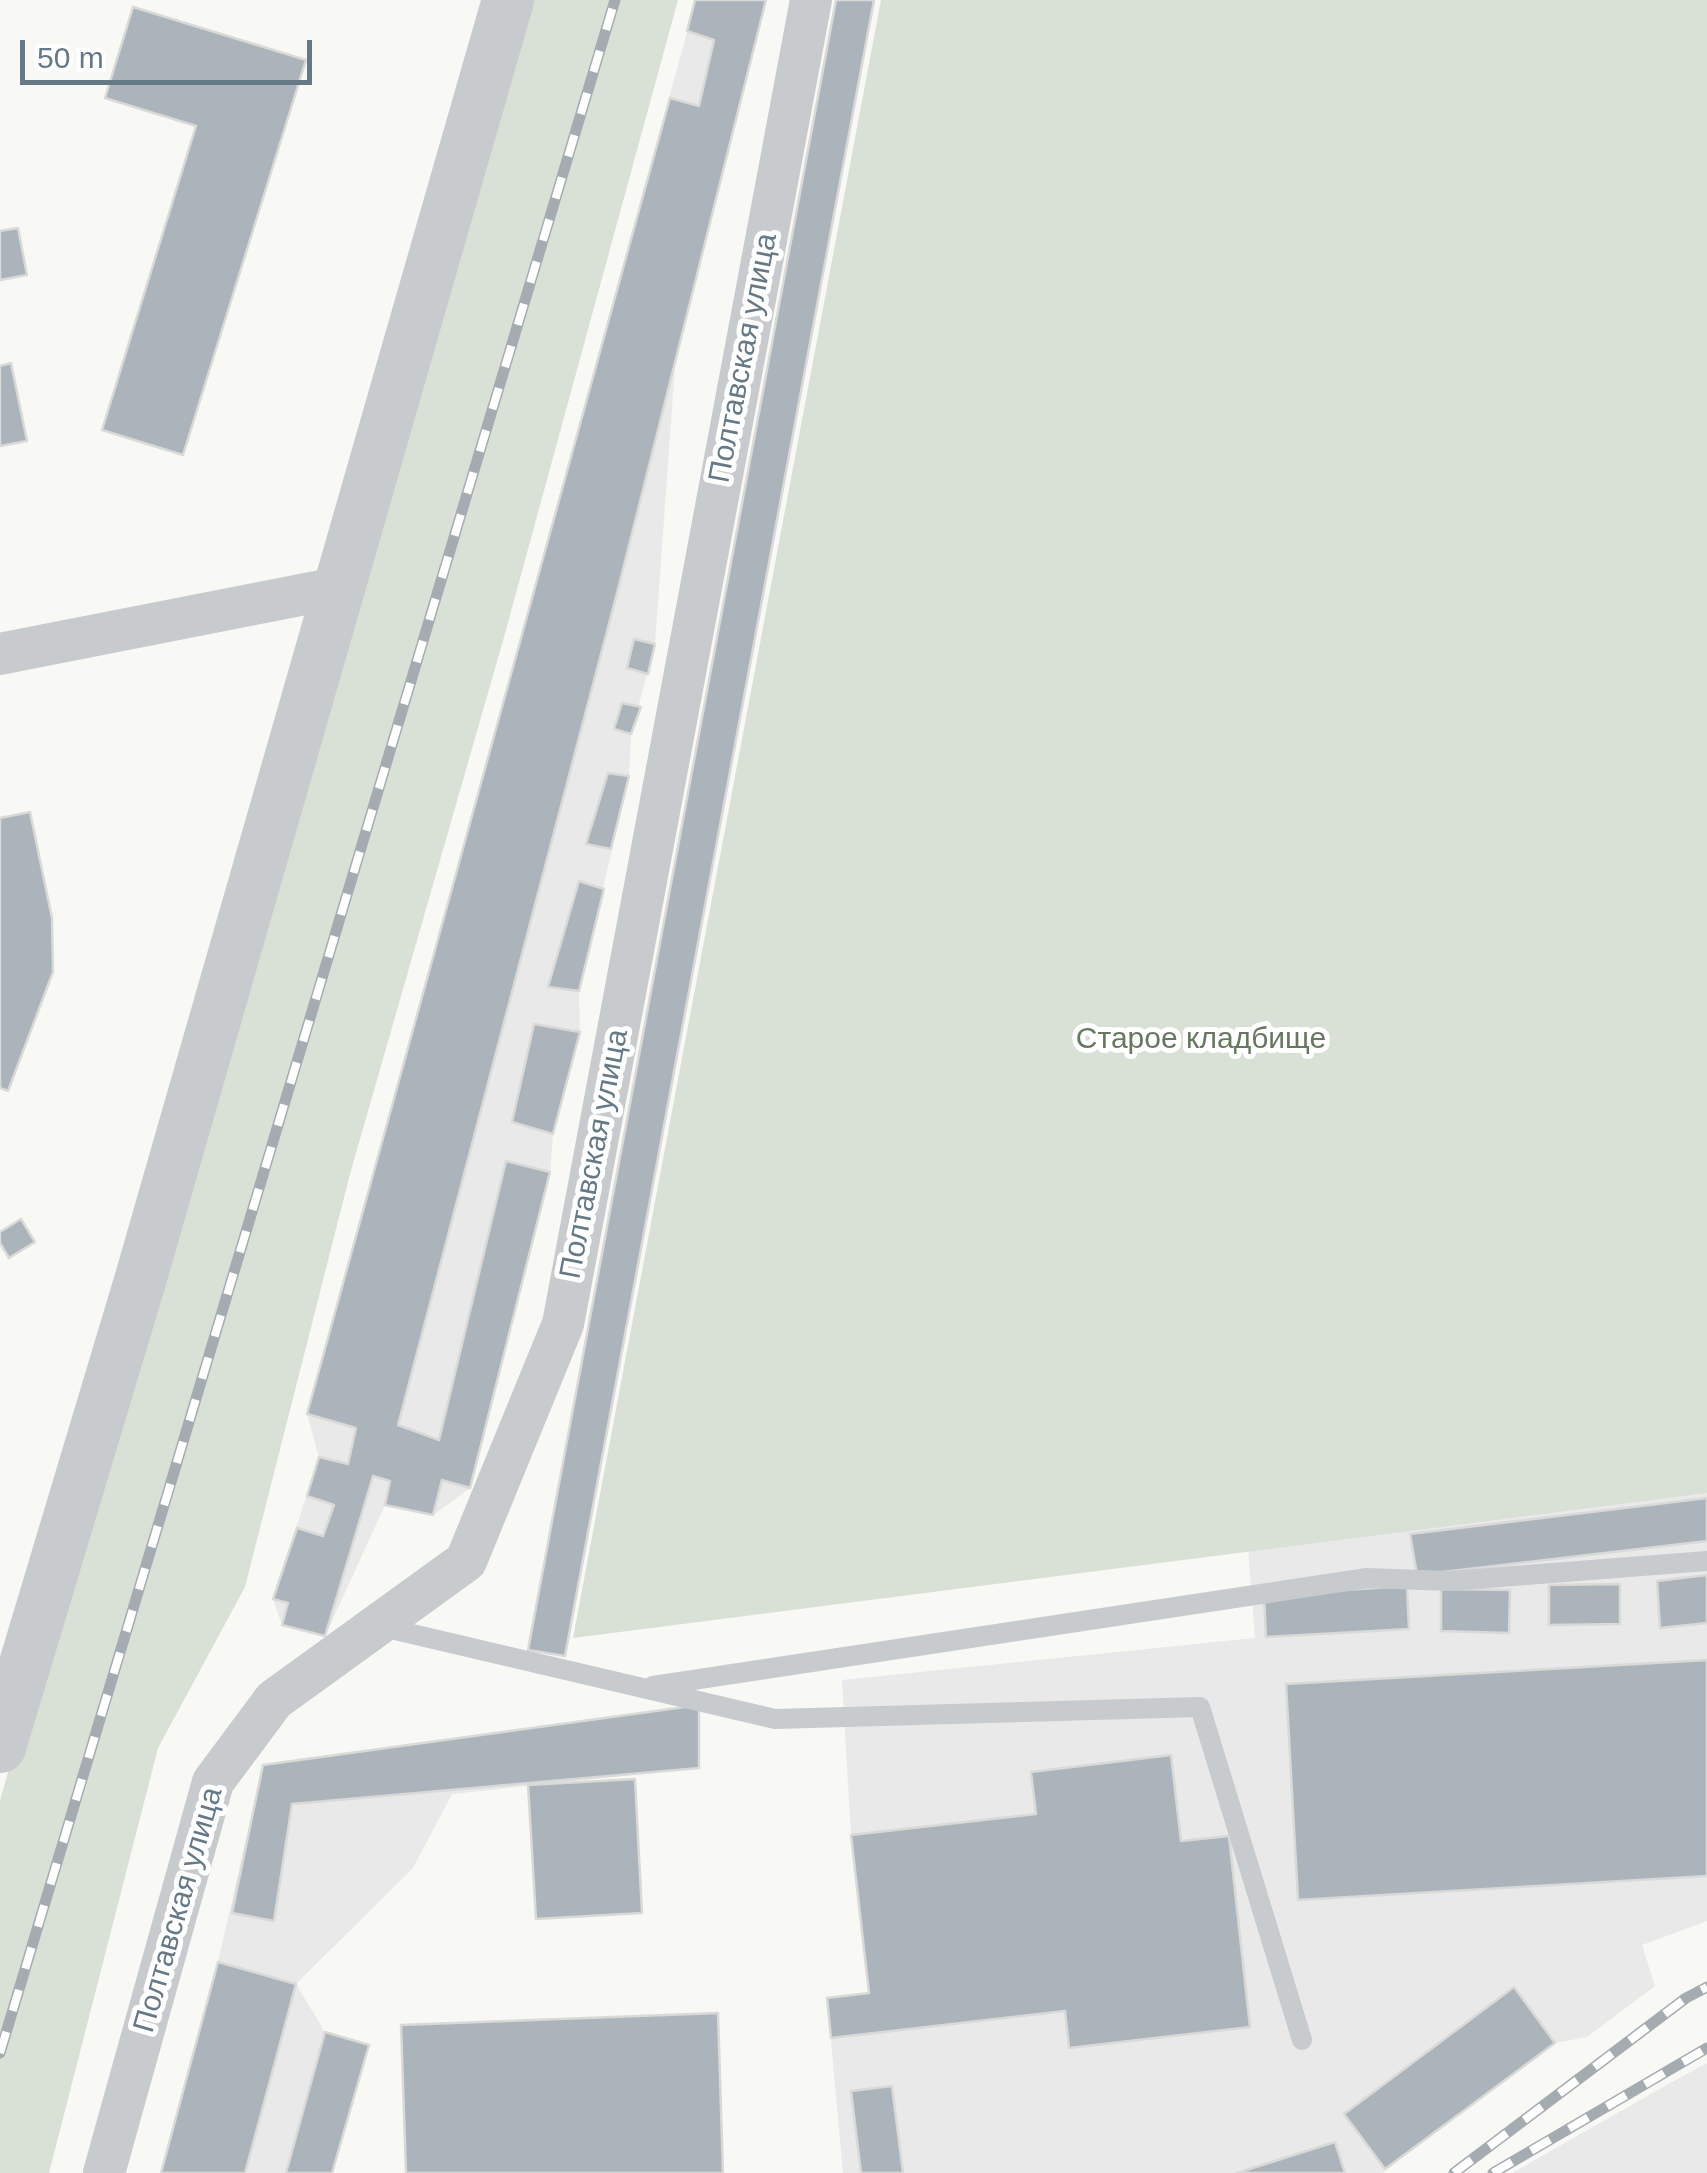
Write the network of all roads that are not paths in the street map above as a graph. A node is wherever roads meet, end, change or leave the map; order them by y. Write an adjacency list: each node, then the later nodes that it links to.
1 (508, 0): 3 (street)
2 (811, 0): 6 (street, Полтавская улица)
3 (336, 588): 4 (street); 8 (street)
4 (0, 654)
5 (1707, 1562): 7 (lane)
6 (376, 1626): 7 (lane); 10 (street, Полтавская улица)
7 (640, 1688): 9 (lane)
8 (0, 1747)
9 (1302, 2040)
10 (104, 2173)

